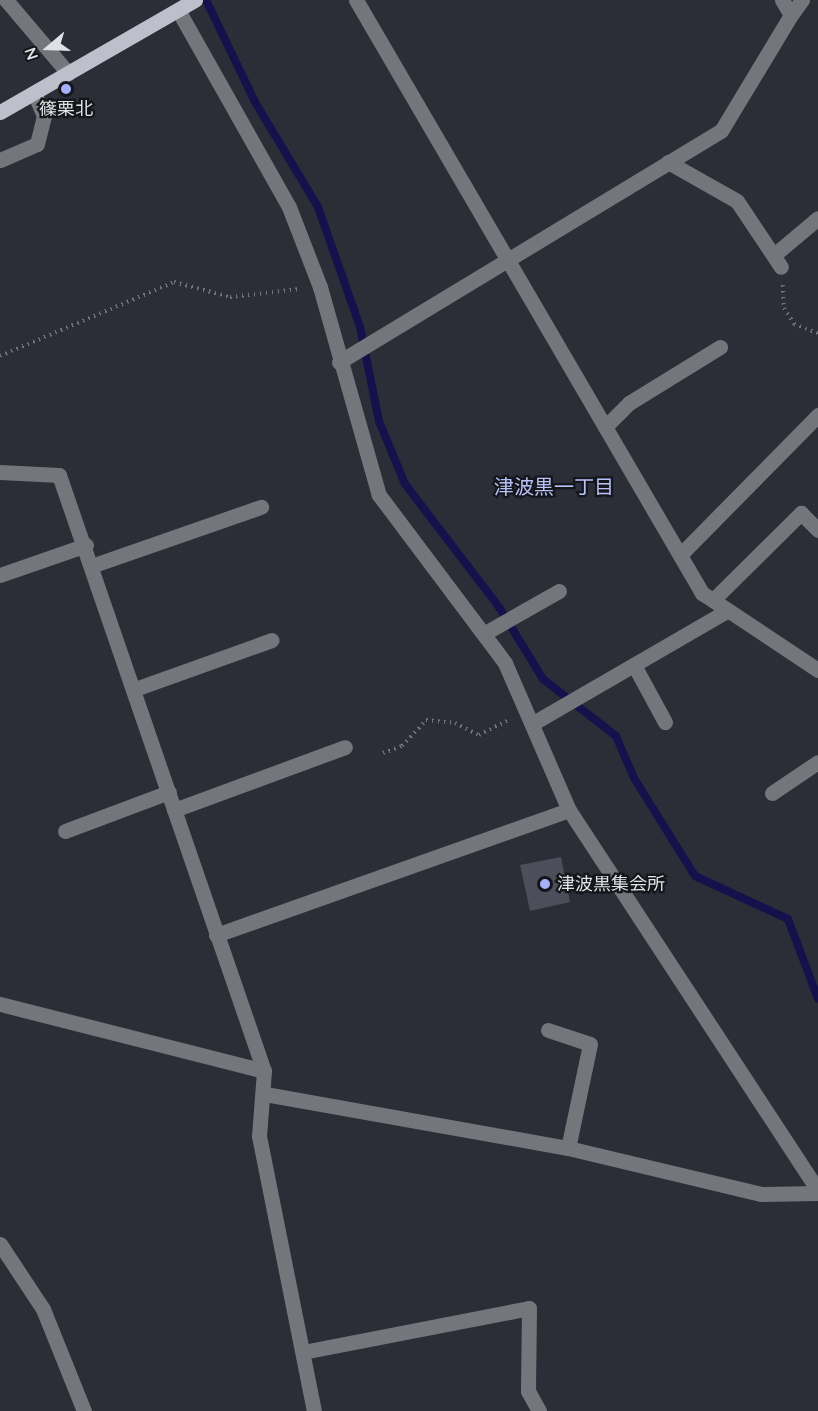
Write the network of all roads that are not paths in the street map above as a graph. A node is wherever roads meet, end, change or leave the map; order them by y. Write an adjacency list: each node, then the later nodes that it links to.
1 (6, 0): 8 (street)
2 (195, 0): 6 (main road)
3 (356, 0): 14 (street)
4 (782, 0): 7 (street)
5 (802, 0): 7 (street)
6 (178, 10): 8 (main road); 16 (street)
7 (791, 15): 12 (street)
8 (68, 73): 9 (main road)
9 (34, 93): 10 (main road); 11 (street)
10 (0, 112)
11 (0, 160)
12 (668, 162): 13 (street); 14 (street)
13 (818, 218)
14 (506, 258): 16 (street); 18 (street)
15 (720, 347): 18 (street)
16 (339, 362): 29 (street)
17 (818, 415): 23 (street)
18 (605, 427): 23 (street)
19 (0, 472): 22 (street)
20 (261, 507): 24 (street)
21 (818, 530): 27 (street)
22 (86, 545): 24 (street); 25 (street)
23 (680, 555): 27 (street)
24 (94, 565): 33 (street)
25 (0, 575)
26 (559, 591): 29 (street)
27 (713, 600): 28 (street)
28 (728, 610): 31 (street); 32 (street)
29 (485, 633): 34 (street)
30 (272, 640): 33 (street)
31 (634, 665): 34 (street); 35 (street)
32 (818, 670)
33 (135, 689): 38 (street)
34 (532, 716): 41 (street)
35 (665, 722)
36 (345, 747): 40 (street)
37 (818, 762): 39 (street)
38 (169, 792): 40 (street); 42 (street)
39 (772, 793)
40 (174, 810): 43 (street)
41 (569, 810): 43 (street); 49 (street)
42 (65, 831)
43 (216, 935): 46 (street)
44 (0, 1004): 46 (street)
45 (548, 1030): 48 (street)
46 (264, 1071): 47 (street)
47 (265, 1094): 48 (street); 51 (street)
48 (568, 1148): 49 (street)
49 (818, 1191)
50 (0, 1244): 52 (street)
51 (303, 1352): 53 (street); 54 (street)
52 (84, 1411)
53 (314, 1411)
54 (538, 1411)

